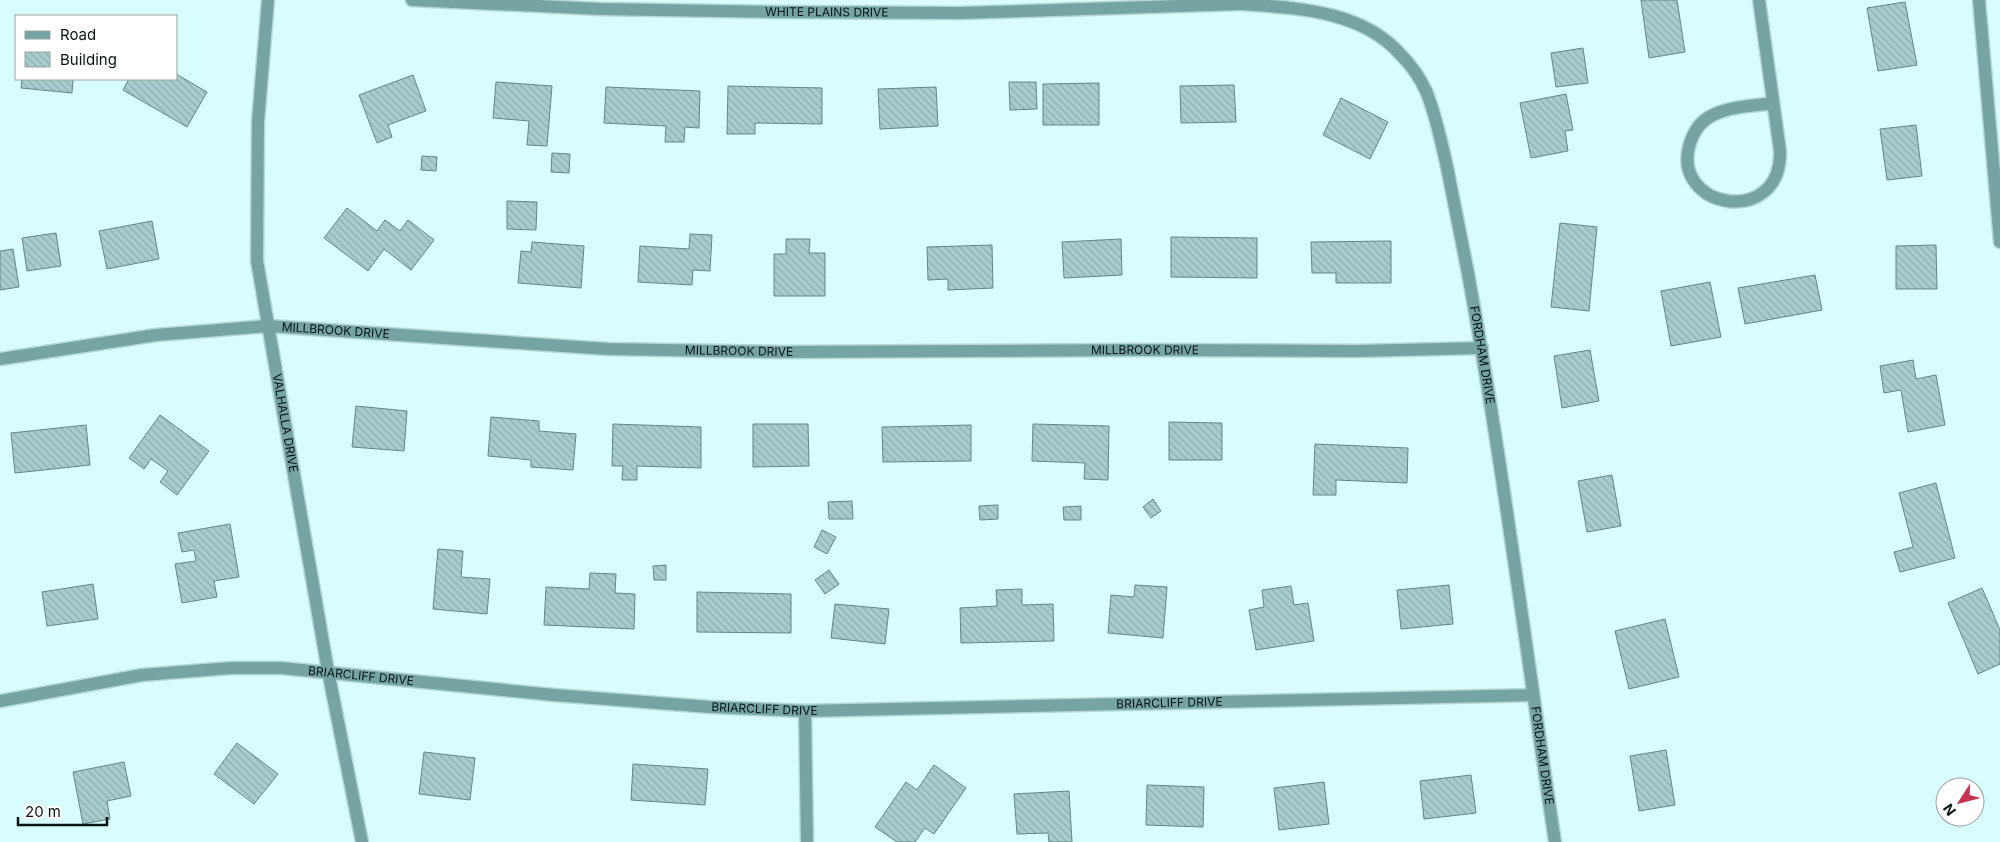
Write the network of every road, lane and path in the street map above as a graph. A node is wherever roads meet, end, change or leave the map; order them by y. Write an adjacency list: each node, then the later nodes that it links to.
1 (268, 0): 8 (street, VALHALLA DRIVE)
2 (412, 0): 5 (street, WHITE PLAINS DRIVE)
3 (1759, 0): 6 (street)
4 (1979, 0): 7 (street)
5 (1241, 2): 9 (street, FORDHAM DRIVE)
6 (1773, 104): 6 (street)
7 (2000, 242)
8 (268, 326): 9 (street, MILLBROOK DRIVE); 10 (street, MILLBROOK DRIVE); 11 (street, VALHALLA DRIVE)
9 (1482, 348): 12 (street, FORDHAM DRIVE)
10 (0, 359)
11 (328, 672): 13 (street, BRIARCLIFF DRIVE); 14 (street, BRIARCLIFF DRIVE); 15 (street, VALHALLA DRIVE)
12 (1533, 695): 14 (street, BRIARCLIFF DRIVE); 17 (street, FORDHAM DRIVE)
13 (0, 701)
14 (805, 711): 16 (street)
15 (362, 842)
16 (807, 842)
17 (1555, 842)

